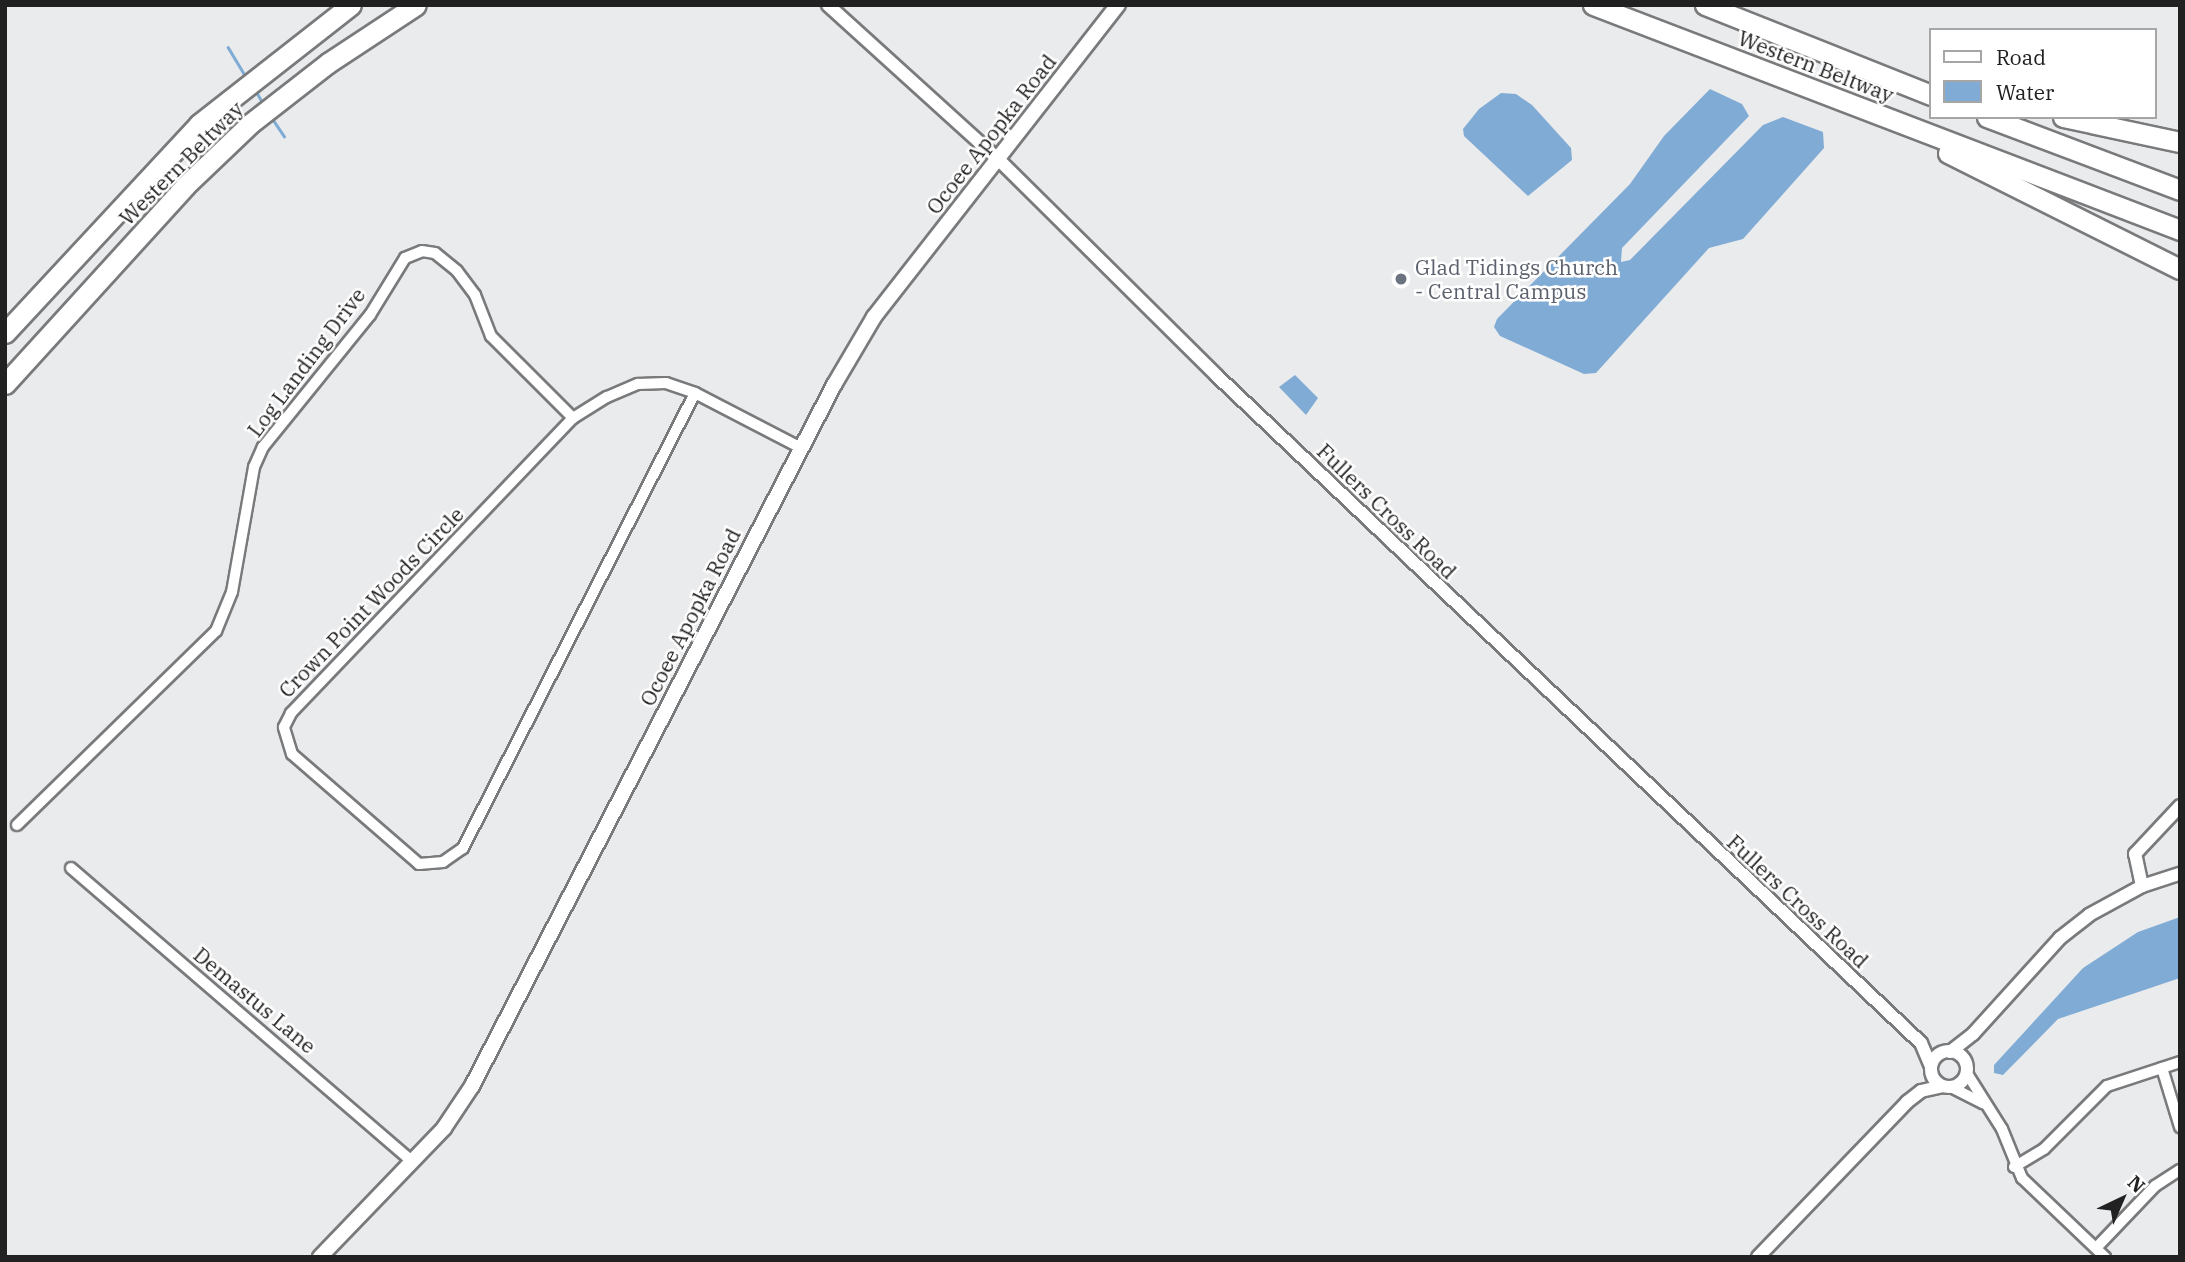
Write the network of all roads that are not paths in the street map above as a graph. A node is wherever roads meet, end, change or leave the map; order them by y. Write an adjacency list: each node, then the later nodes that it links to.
1 (351, 5): 17 (highway, Western Beltway)
2 (416, 5): 18 (highway, Western Beltway)
3 (828, 5): 13 (street, Fullers Cross Road)
4 (1118, 5): 13 (main road, Ocoee Apopka Road)
5 (1593, 5): 8 (highway, Western Beltway)
6 (1713, 8): 7 (highway); 9 (highway, Western Beltway)
7 (1930, 83)
8 (1817, 92): 15 (highway, Western Beltway); 16 (highway)
9 (1930, 95)
10 (1992, 119): 14 (highway)
11 (2072, 119): 12 (highway)
12 (2180, 142)
13 (998, 159): 21 (main road, Ocoee Apopka Road); 28 (street, Fullers Cross Road)
14 (2180, 190)
15 (2180, 230)
16 (2180, 268)
17 (5, 333)
18 (5, 384)
19 (695, 393): 20 (street, Crown Point Woods Circle); 20 (street, Crown Point Woods Circle); 21 (street, Crown Point Woods Circle)
20 (573, 418): 23 (street, Log Landing Drive)
21 (801, 448): 38 (main road, Ocoee Apopka Road)
22 (2180, 806): 26 (street)
23 (17, 825)
24 (72, 868): 38 (street, Demastus Lane)
25 (2180, 874): 26 (street)
26 (2142, 886): 27 (street)
27 (1973, 1034): 29 (street); 33 (street)
28 (1921, 1043): 29 (street, Fullers Cross Road); 32 (street, Fullers Cross Road)
29 (1948, 1052): 32 (street); 33 (street)
30 (2180, 1062): 31 (street)
31 (2162, 1068): 37 (street); 39 (street)
32 (1931, 1069): 34 (street, Fullers Cross Road); 35 (street)
33 (1966, 1069): 34 (street); 36 (street)
34 (1947, 1086): 35 (street); 36 (street)
35 (1921, 1091): 43 (street)
36 (1985, 1105): 39 (street)
37 (2180, 1128)
38 (413, 1162): 42 (main road, Ocoee Apopka Road)
39 (2014, 1167): 41 (street)
40 (2180, 1170): 41 (street)
41 (2096, 1248): 44 (street)
42 (320, 1257)
43 (1758, 1257)
44 (2105, 1257)

